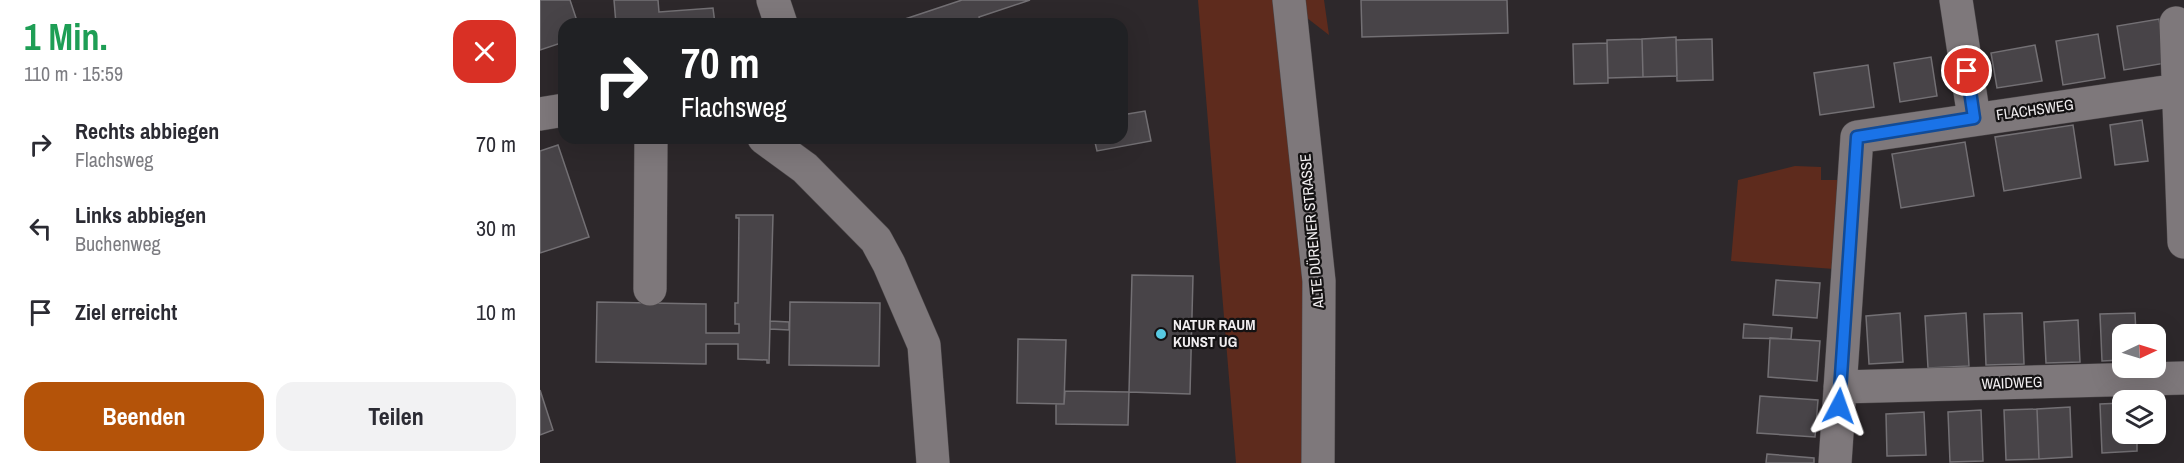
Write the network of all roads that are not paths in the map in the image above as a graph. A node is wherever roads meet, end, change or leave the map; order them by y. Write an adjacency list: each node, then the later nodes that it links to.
1 (773, 0): 4 (street)
2 (1288, 0): 17 (street, ALTE DÜRENER STRASSE)
3 (1956, 0): 9 (street)
4 (779, 18)
5 (2176, 23): 6 (street)
6 (2178, 90): 9 (street, FLACHSWEG); 12 (street)
7 (558, 111): 8 (street)
8 (540, 114)
9 (1974, 118): 15 (street, FLACHSWEG)
10 (651, 144): 13 (street)
11 (772, 144): 16 (street)
12 (2184, 242)
13 (650, 289)
14 (2184, 378): 15 (street, WAIDWEG)
15 (1840, 387): 18 (street)
16 (933, 463)
17 (1318, 463)
18 (1834, 463)

